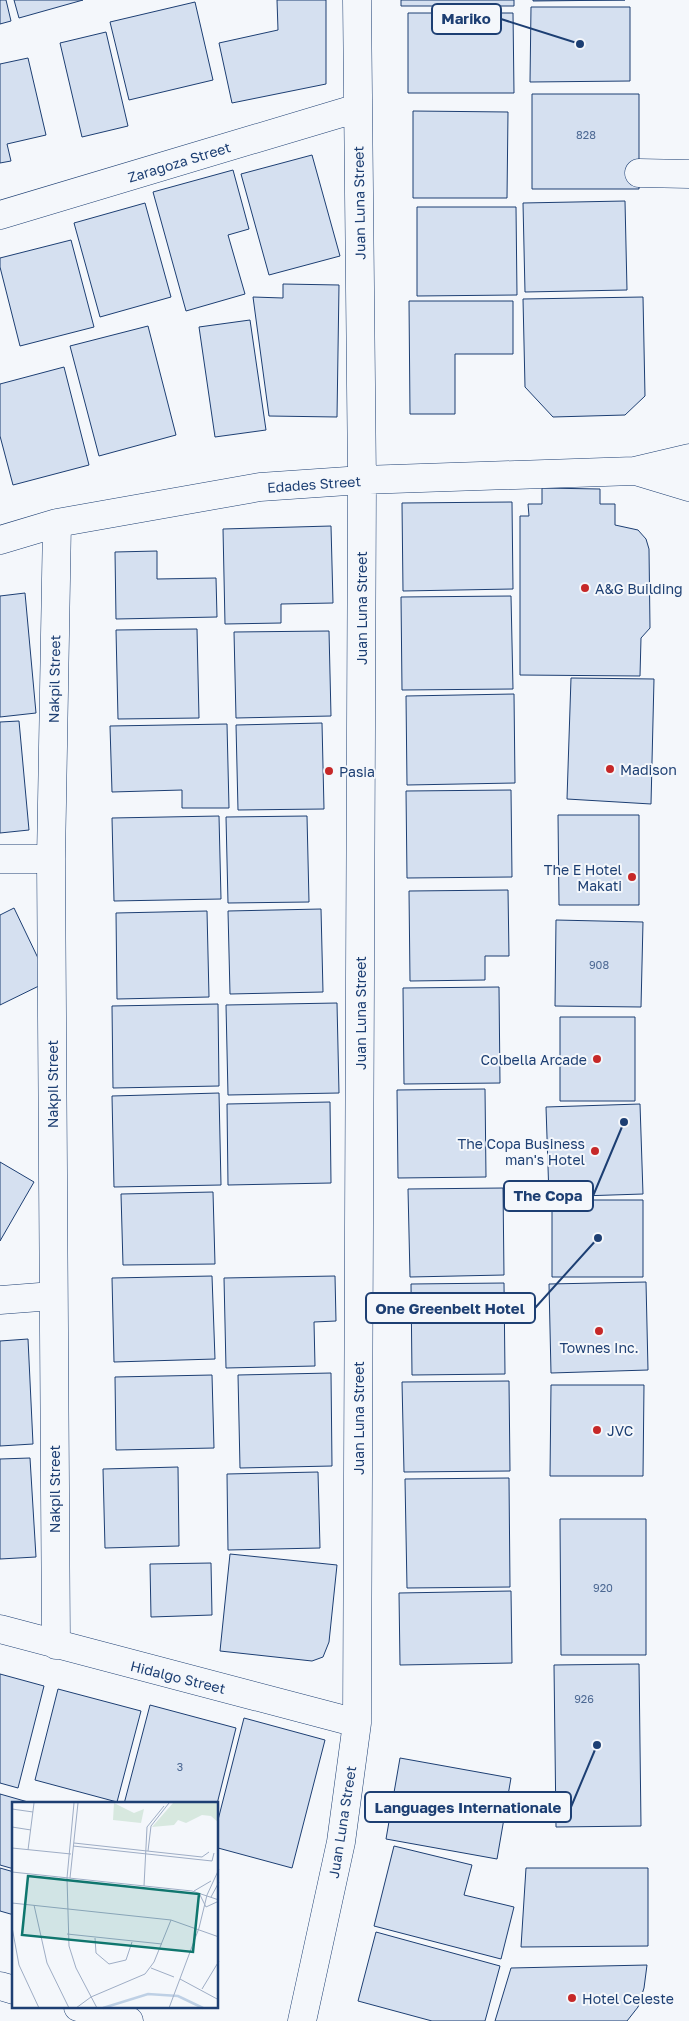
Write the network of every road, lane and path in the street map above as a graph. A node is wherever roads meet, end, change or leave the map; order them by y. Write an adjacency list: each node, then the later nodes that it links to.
1 (356, 0): 2 (street, Juan Luna Street)
2 (358, 108): 5 (street, Zaragoza Street); 8 (street, Juan Luna Street)
3 (639, 173): 4 (street)
4 (689, 174)
5 (0, 215)
6 (689, 458): 7 (street, Edades Street)
7 (634, 471): 8 (street, Edades Street); 9 (street, Edades Street)
8 (362, 480): 10 (street, Edades Street); 18 (street, Juan Luna Street)
9 (689, 487)
10 (57, 523): 11 (street, Edades Street); 13 (street, Nakpil Street)
11 (0, 540)
12 (0, 859): 13 (street)
13 (51, 859): 14 (street, Nakpil Street)
14 (53, 1296): 15 (street); 17 (street, Nakpil Street)
15 (0, 1300)
16 (0, 1629): 17 (street, Hidalgo Street)
17 (56, 1645): 18 (street, Hidalgo Street)
18 (356, 1723): 21 (street, Juan Luna Street)
19 (82, 2008): 20 (street)
20 (129, 2021)
21 (302, 2021)

